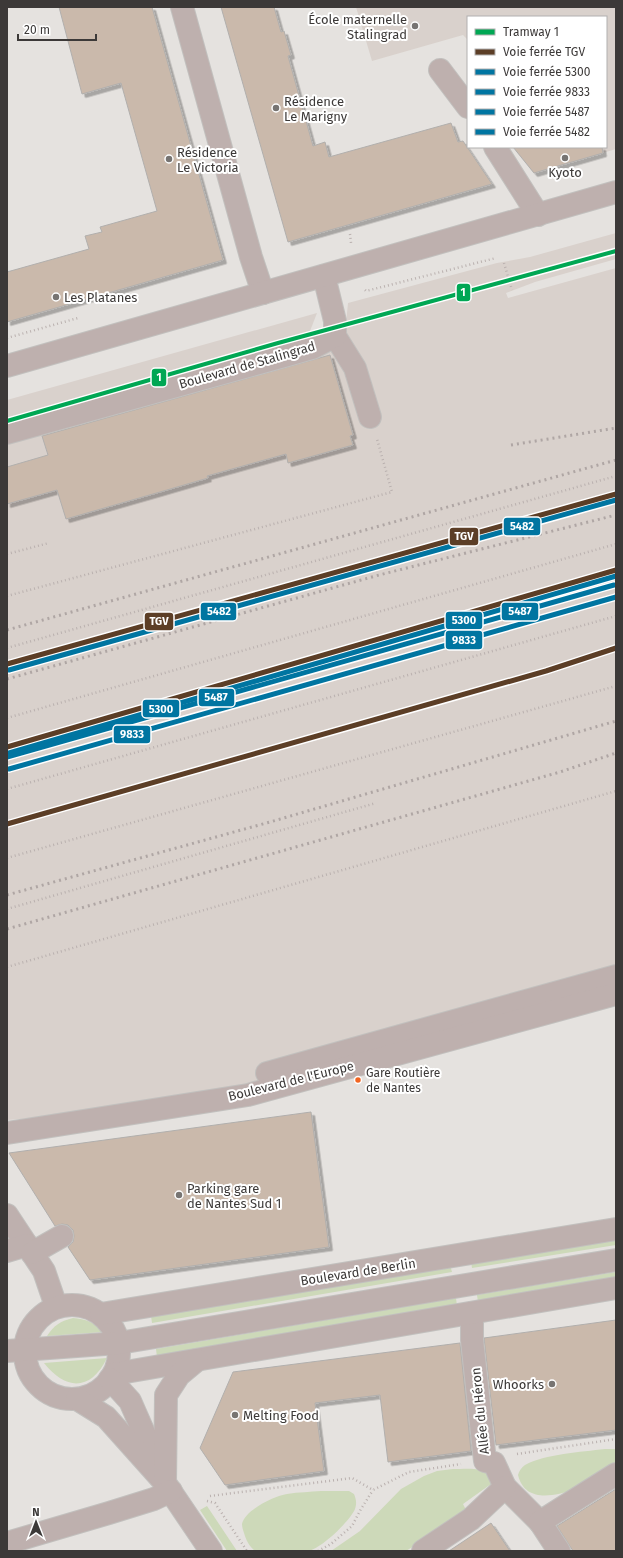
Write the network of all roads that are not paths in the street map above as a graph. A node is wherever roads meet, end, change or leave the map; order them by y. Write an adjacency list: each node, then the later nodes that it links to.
1 (182, 7): 8 (street)
2 (440, 70): 3 (street)
3 (467, 106)
4 (496, 148): 6 (street)
5 (616, 192): 6 (street)
6 (538, 215): 7 (street)
7 (324, 276): 8 (street); 9 (street)
8 (263, 293): 10 (street)
9 (335, 336): 11 (street); 12 (street, Boulevard de Stalingrad)
10 (7, 366)
11 (370, 417)
12 (7, 433)
13 (616, 976): 15 (street)
14 (616, 994): 16 (street, Boulevard de l'Europe)
15 (267, 1073)
16 (7, 1132)
17 (10, 1223): 20 (street)
18 (616, 1229): 25 (street, Boulevard de Berlin)
19 (62, 1236): 20 (street)
20 (22, 1249): 23 (street)
21 (616, 1260): 26 (street)
22 (616, 1288): 24 (street)
23 (56, 1306): 25 (street); 27 (street)
24 (472, 1313): 28 (street); 33 (street, Allée du Héron)
25 (101, 1314): 26 (street)
26 (119, 1343): 27 (street); 29 (street)
27 (15, 1351): 30 (street)
28 (197, 1360): 29 (street); 32 (street)
29 (112, 1376): 30 (street); 32 (street)
30 (77, 1399): 32 (street)
31 (616, 1474): 34 (street)
32 (168, 1487): 35 (street); 36 (street)
33 (505, 1487): 34 (street, Allée du Héron); 37 (street)
34 (540, 1522): 38 (street, Allée du Héron)
35 (7, 1543)
36 (211, 1551)
37 (423, 1551)
38 (559, 1551)

